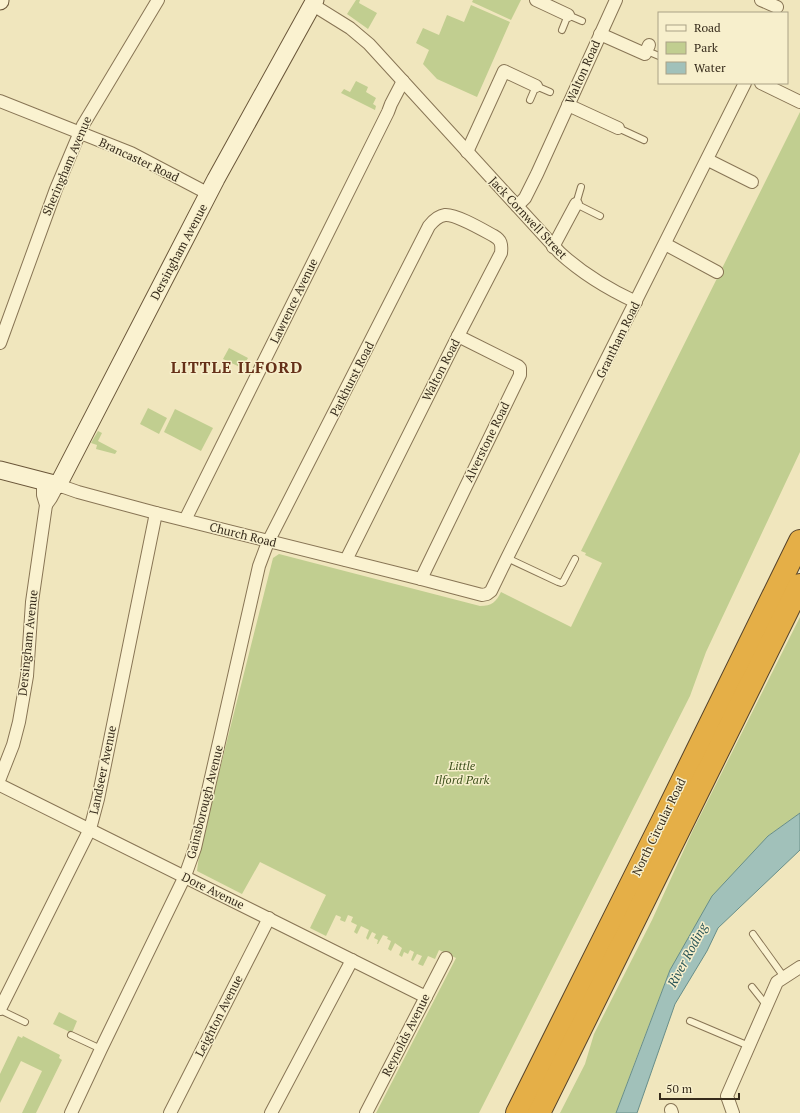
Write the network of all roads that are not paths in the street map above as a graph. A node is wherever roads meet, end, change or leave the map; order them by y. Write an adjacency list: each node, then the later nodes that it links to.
1 (158, 0): 23 (street, Sheringham Avenue)
2 (536, 0): 7 (street)
3 (616, 0): 10 (street, Walton Road)
4 (761, 0): 6 (street)
5 (314, 2): 13 (street, Jack Cornwell Street); 29 (main road, Dersingham Avenue)
6 (777, 7)
7 (568, 15): 8 (lane); 9 (lane)
8 (582, 21)
9 (562, 30)
10 (600, 34): 11 (street); 21 (street, Walton Road)
11 (648, 48): 12 (lane)
12 (658, 55)
13 (403, 81): 25 (street, Jack Cornwell Street); 43 (street, Lawrence Avenue)
14 (745, 84): 26 (street, Grantham Road)
15 (763, 84): 20 (street)
16 (536, 86): 17 (lane); 18 (lane); 25 (street)
17 (550, 92)
18 (530, 100)
19 (0, 101): 23 (street, Brancaster Road)
20 (800, 102)
21 (568, 106): 22 (street); 31 (street, Walton Road)
22 (618, 128): 24 (lane)
23 (79, 133): 29 (street, Brancaster Road); 39 (street, Sheringham Avenue)
24 (644, 140)
25 (467, 152): 31 (street, Jack Cornwell Street)
26 (708, 160): 27 (street); 34 (street, Grantham Road)
27 (752, 182)
28 (581, 186): 30 (lane)
29 (209, 194): 41 (main road, Dersingham Avenue)
30 (576, 204): 32 (lane); 35 (street)
31 (517, 206): 35 (street, Jack Cornwell Street)
32 (600, 216)
33 (438, 218): 38 (street, Walton Road); 45 (street, Parkhurst Road)
34 (665, 244): 36 (street); 37 (street, Grantham Road)
35 (554, 247): 37 (street, Jack Cornwell Street)
36 (717, 272)
37 (636, 302): 46 (street, Grantham Road)
38 (458, 336): 48 (street, Walton Road); 49 (street, Alverstone Road)
39 (0, 343)
40 (0, 470): 41 (main road, Church Road)
41 (51, 483): 42 (street, Church Road); 52 (street, Dersingham Avenue)
42 (156, 513): 43 (street, Church Road); 54 (street, Landseer Avenue)
43 (185, 520): 45 (street, Church Road)
44 (800, 541): 75 (highway, North Circular Road)
45 (268, 542): 48 (street, Church Road); 55 (street, Gainsborough Avenue)
46 (507, 558): 47 (lane); 51 (street, Grantham Road)
47 (575, 559)
48 (346, 560): 49 (street, Church Road)
49 (421, 579): 51 (street, Church Road)
50 (800, 585): 76 (highway, North Circular Road)
51 (487, 594)
52 (0, 778)
53 (0, 785): 54 (street, Dore Avenue)
54 (90, 829): 55 (street, Dore Avenue); 65 (street, Landseer Avenue)
55 (185, 876): 56 (street, Dore Avenue); 70 (street, Gainsborough Avenue)
56 (268, 918): 59 (street, Dore Avenue); 72 (street, Leighton Avenue)
57 (753, 934): 61 (lane)
58 (446, 958): 63 (street, Reynolds Avenue)
59 (352, 960): 63 (street, Dore Avenue); 73 (street)
60 (800, 967): 61 (street)
61 (784, 978): 64 (street)
62 (752, 987): 64 (lane)
63 (426, 996): 74 (street, Reynolds Avenue)
64 (767, 1006): 69 (street)
65 (0, 1009): 67 (lane)
66 (690, 1021): 69 (lane)
67 (25, 1022)
68 (71, 1035): 70 (lane)
69 (749, 1046): 77 (street)
70 (101, 1049): 71 (street, Gainsborough Avenue)
71 (71, 1113)
72 (170, 1113)
73 (271, 1113)
74 (366, 1113)
75 (517, 1113)
76 (540, 1113)
77 (733, 1113)

